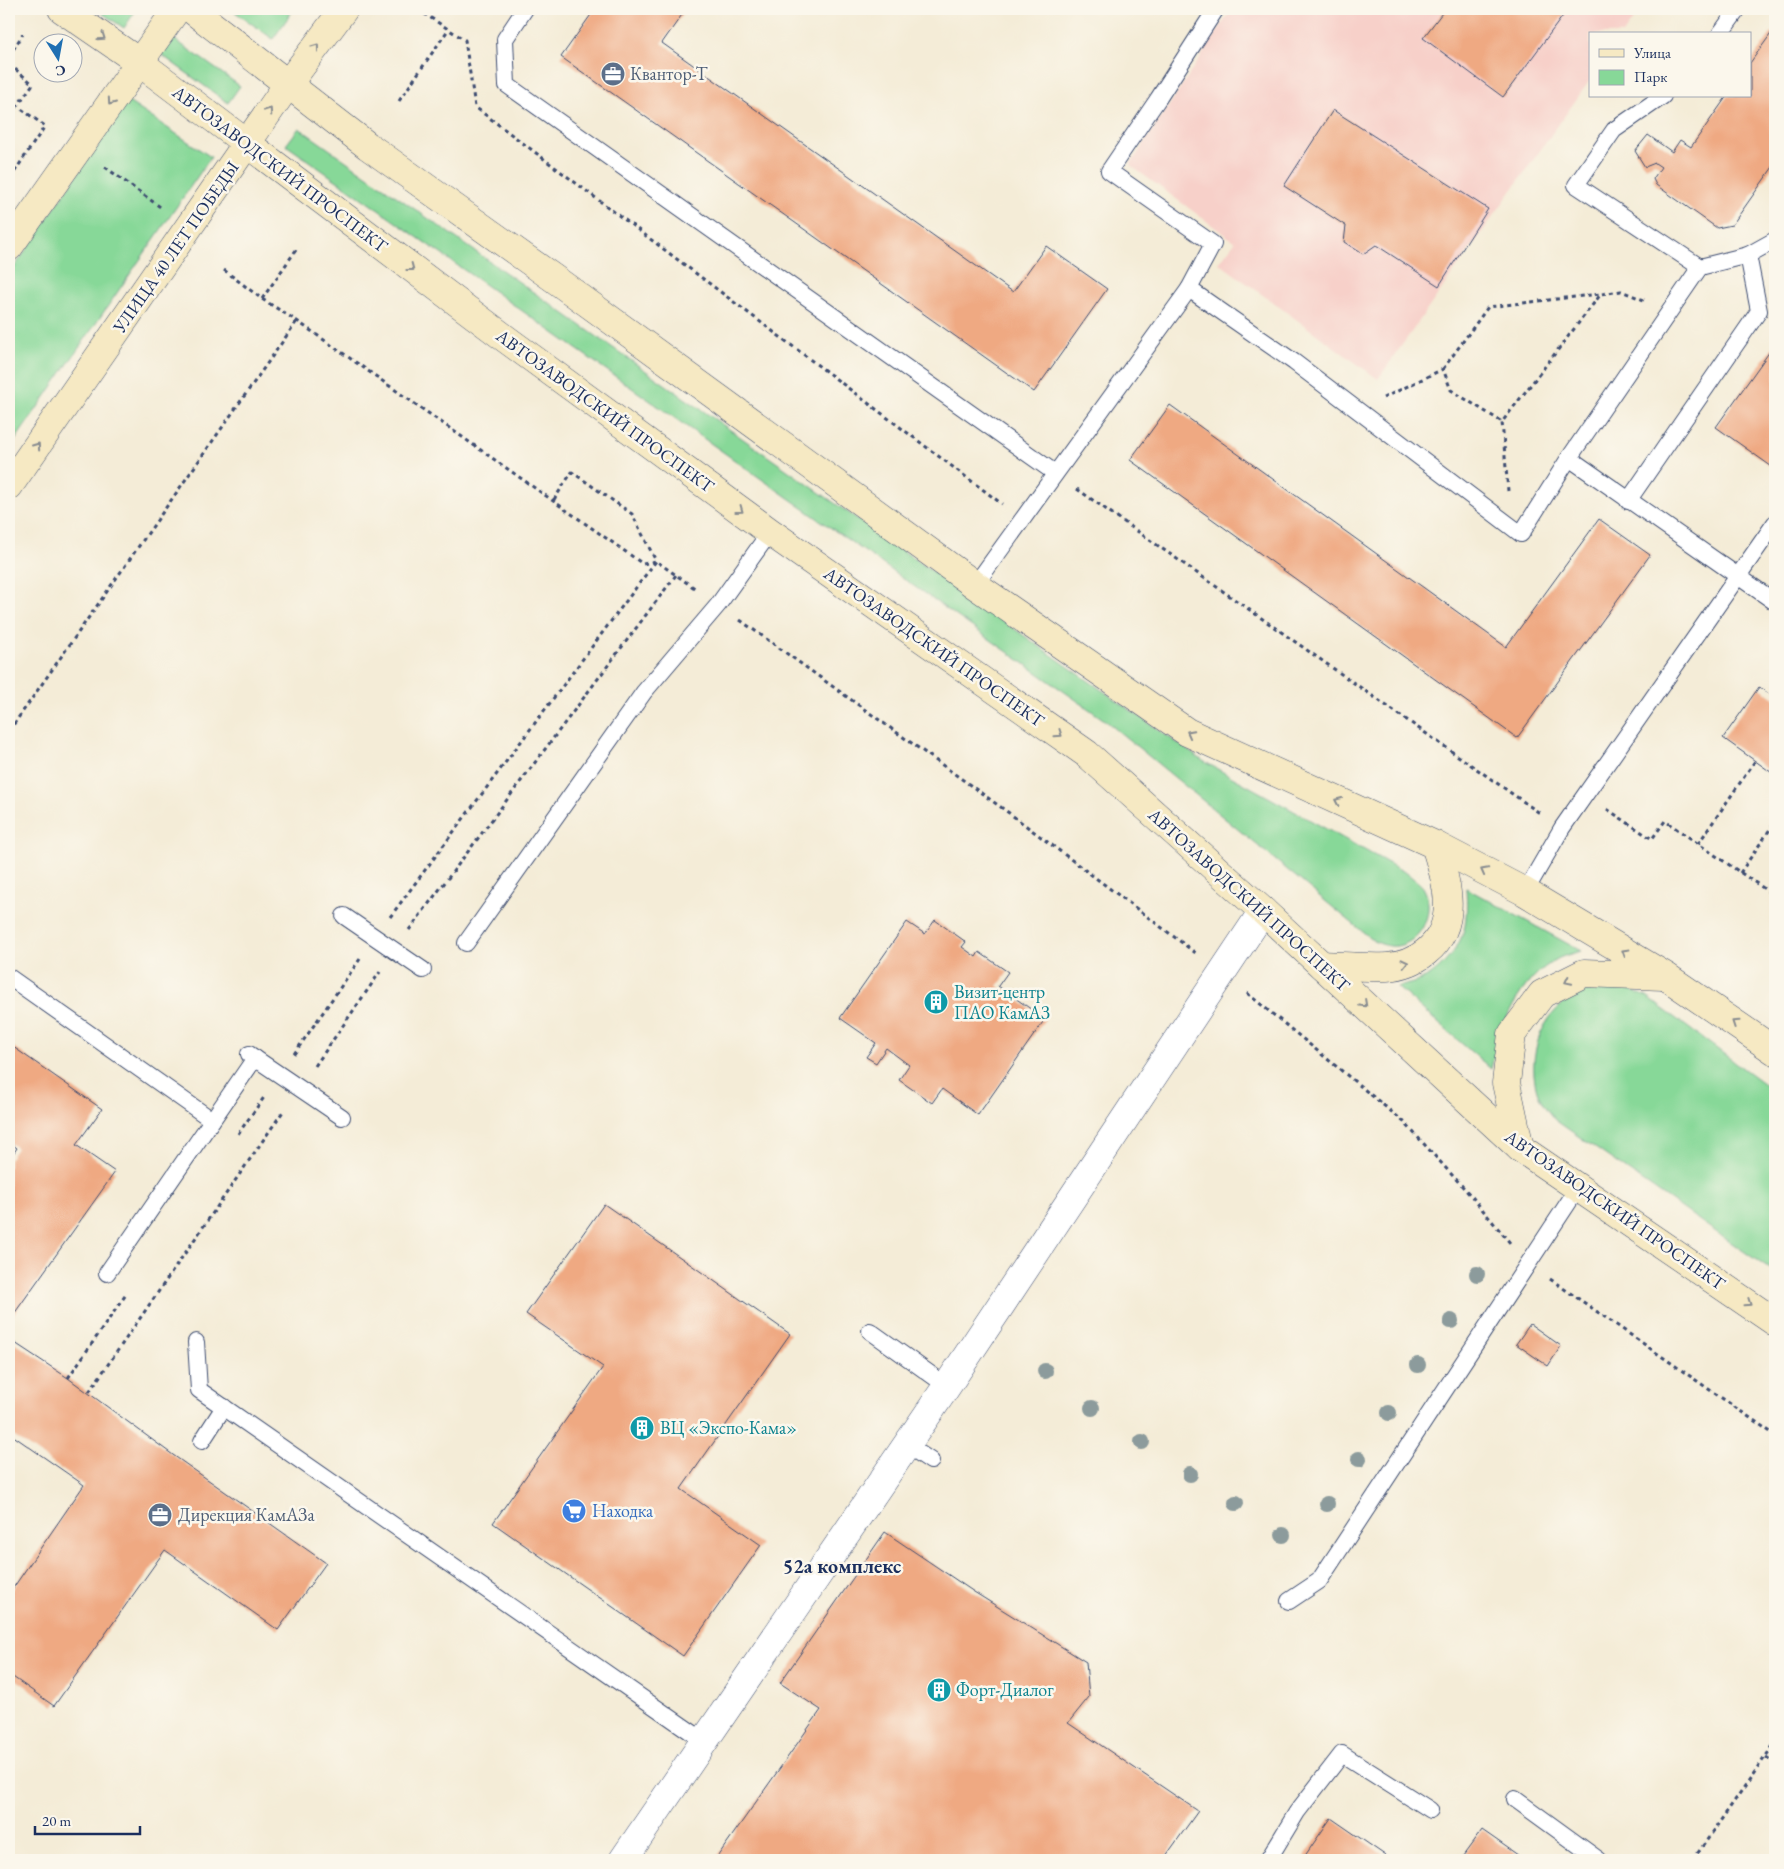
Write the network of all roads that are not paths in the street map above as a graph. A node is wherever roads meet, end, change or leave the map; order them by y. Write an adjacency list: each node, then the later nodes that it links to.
1 (62, 9): 9 (street, АВТОЗАВОДСКИЙ ПРОСПЕКТ, one-way to 9)
2 (177, 9): 9 (street)
3 (190, 9): 10 (street)
4 (344, 9): 10 (street, УЛИЦА 40 ЛЕТ ПОБЕДЫ, one-way to 4)
5 (526, 9): 19 (lane)
6 (1216, 9): 17 (lane)
7 (1738, 9): 8 (lane)
8 (1721, 32)
9 (139, 62): 12 (street, АВТОЗАВОДСКИЙ ПРОСПЕКТ); 14 (street, one-way to 14)
10 (288, 84): 12 (street, УЛИЦА 40 ЛЕТ ПОБЕДЫ, one-way to 10); 25 (street)
11 (1660, 98): 16 (lane)
12 (247, 144): 20 (street, УЛИЦА 40 ЛЕТ ПОБЕДЫ, one-way to 12); 23 (street, АВТОЗАВОДСКИЙ ПРОСПЕКТ, one-way to 23)
13 (1775, 240): 15 (lane)
14 (9, 247)
15 (1748, 254): 16 (lane); 21 (lane)
16 (1700, 267): 18 (lane)
17 (1189, 289): 18 (lane); 19 (lane)
18 (1569, 458): 21 (lane)
19 (1055, 473): 25 (lane)
20 (9, 486)
21 (1628, 501): 24 (lane)
22 (1775, 523): 24 (lane)
23 (770, 532): 29 (street, АВТОЗАВОДСКИЙ ПРОСПЕКТ, one-way to 29); 31 (lane)
24 (1738, 576): 26 (lane); 28 (lane)
25 (975, 585): 27 (street, one-way to 25)
26 (1775, 602)
27 (1435, 845): 28 (street, one-way to 27); 32 (street, one-way to 27)
28 (1525, 892): 35 (street, one-way to 28)
29 (1263, 911): 32 (street, АВТОЗАВОДСКИЙ ПРОСПЕКТ); 45 (street)
30 (344, 916): 33 (lane)
31 (466, 943)
32 (1322, 965): 39 (street, АВТОЗАВОДСКИЙ ПРОСПЕКТ, one-way to 39)
33 (423, 970)
34 (9, 977): 38 (lane)
35 (1667, 977): 36 (street, one-way to 35); 39 (street, one-way to 39)
36 (1775, 1050)
37 (342, 1117): 38 (lane)
38 (212, 1120): 41 (lane)
39 (1520, 1148): 40 (street, АВТОЗАВОДСКИЙ ПРОСПЕКТ)
40 (1578, 1188): 42 (street, АВТОЗАВОДСКИЙ ПРОСПЕКТ, one-way to 42); 50 (lane)
41 (107, 1273)
42 (1775, 1322)
43 (870, 1331): 45 (lane)
44 (196, 1342): 46 (lane)
45 (947, 1386): 48 (street)
46 (224, 1407): 47 (lane); 51 (lane)
47 (202, 1441)
48 (907, 1445): 49 (lane); 51 (street)
49 (931, 1461)
50 (1289, 1601)
51 (704, 1742): 54 (street)
52 (1515, 1799): 56 (lane)
53 (1430, 1810): 55 (lane)
54 (623, 1860)
55 (1268, 1860)
56 (1599, 1860)

